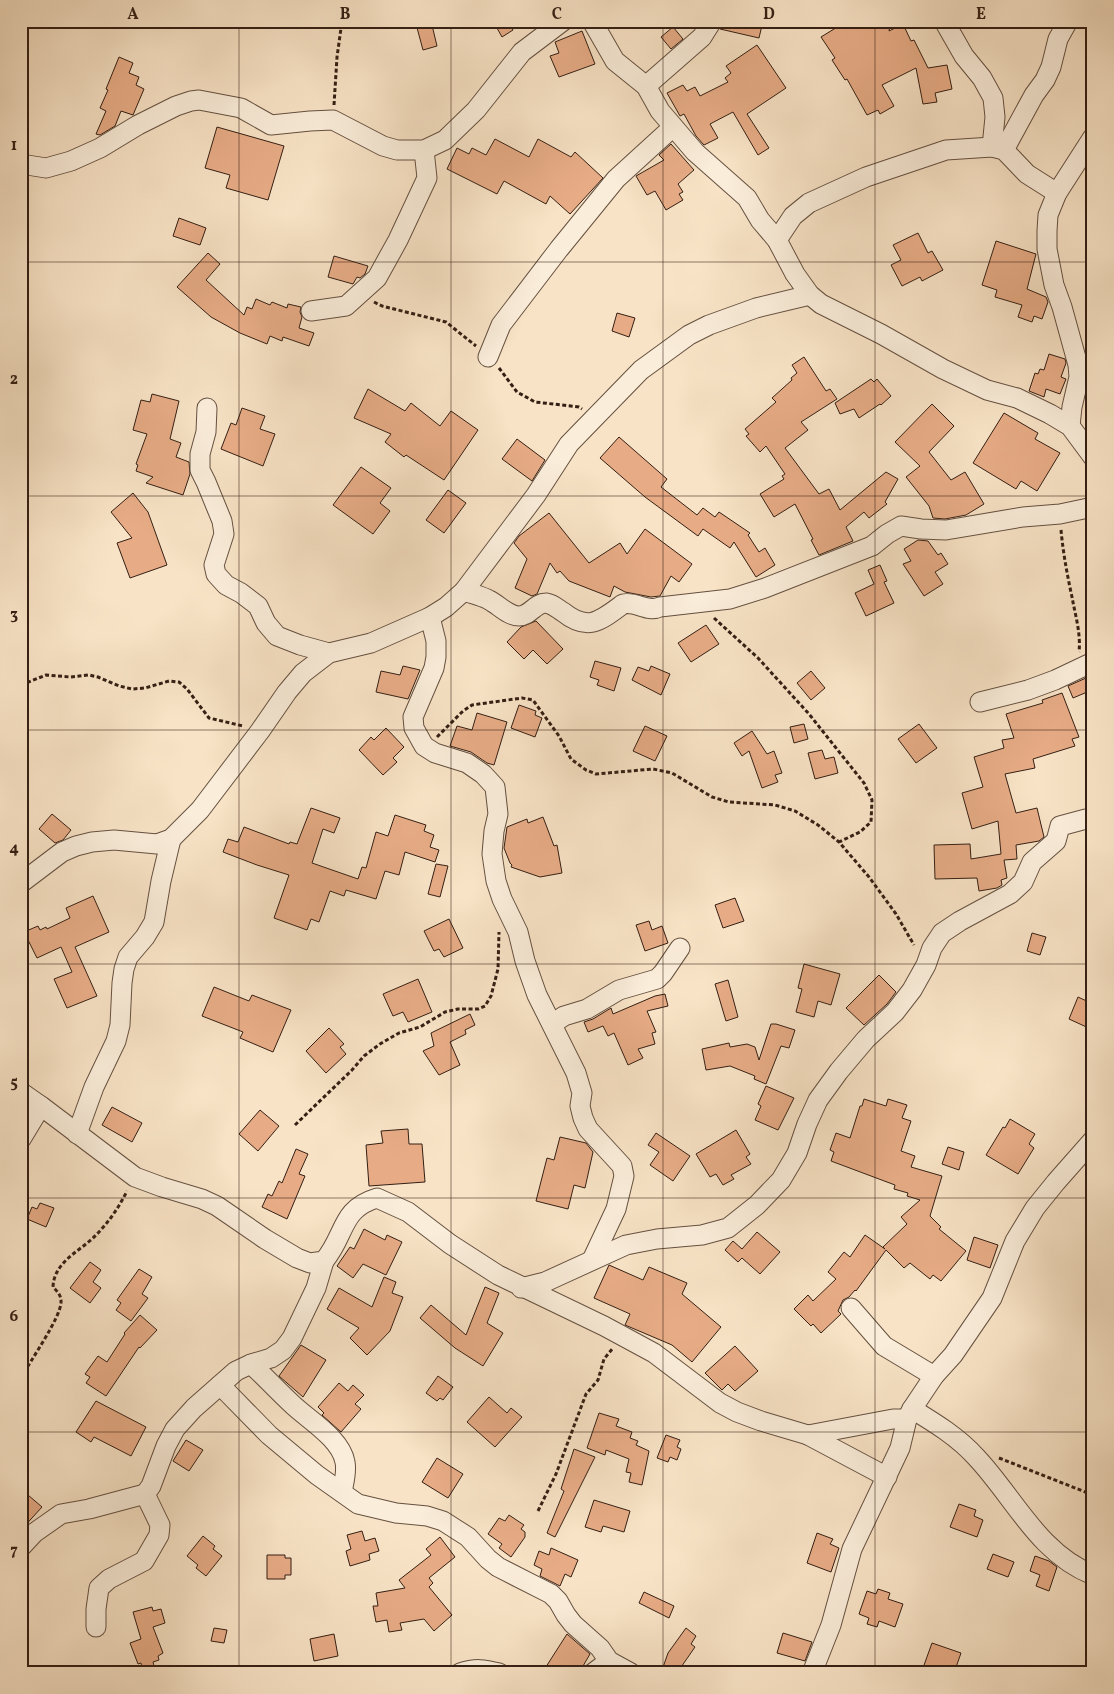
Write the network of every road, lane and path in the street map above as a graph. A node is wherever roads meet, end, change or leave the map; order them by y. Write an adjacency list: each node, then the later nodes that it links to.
1 (342, 21): 8 (path)
2 (564, 21): 12 (street)
3 (592, 21): 7 (street)
4 (712, 21): 7 (street)
5 (1068, 21): 11 (street)
6 (950, 22): 11 (street)
7 (646, 86): 9 (street)
8 (333, 120): 12 (street); 13 (street)
9 (672, 127): 15 (street); 18 (street)
10 (1093, 137): 14 (street)
11 (998, 148): 14 (street); 15 (street)
12 (424, 150): 17 (street)
13 (21, 164)
14 (1057, 193): 20 (street)
15 (777, 240): 16 (street)
16 (810, 295): 20 (street); 24 (street)
17 (311, 311)
18 (488, 357)
19 (207, 408): 27 (street)
20 (1070, 426): 21 (street)
21 (1093, 456)
22 (1093, 507): 23 (street)
23 (1060, 514): 25 (street); 29 (path)
24 (464, 591): 25 (street); 26 (street)
25 (694, 603): 36 (path)
26 (430, 617): 27 (street); 33 (street)
27 (329, 653): 32 (street)
28 (1093, 662): 29 (street)
29 (1073, 672): 31 (street)
30 (21, 685): 32 (path)
31 (980, 702)
32 (260, 731): 35 (street)
33 (424, 746): 36 (path); 38 (street)
34 (1093, 819): 40 (street)
35 (171, 839): 37 (street); 45 (street)
36 (839, 842): 40 (path)
37 (21, 883)
38 (502, 899): 41 (street); 44 (path)
39 (680, 948): 41 (street)
40 (926, 965): 49 (street)
41 (552, 1024): 49 (street)
42 (21, 1092): 43 (street)
43 (42, 1106): 45 (street); 46 (street)
44 (295, 1125)
45 (77, 1134): 48 (street)
46 (21, 1139)
47 (1093, 1140): 55 (street)
48 (135, 1177): 50 (street); 56 (path)
49 (592, 1260): 51 (street)
50 (324, 1261): 51 (street); 54 (street)
51 (522, 1288): 53 (street)
52 (851, 1308): 55 (street)
53 (622, 1336): 59 (street); 65 (path)
54 (251, 1364): 57 (street); 62 (street)
55 (934, 1376): 58 (street)
56 (21, 1378)
57 (220, 1385): 62 (street); 63 (street)
58 (909, 1414): 59 (street); 61 (street); 67 (street)
59 (808, 1435): 61 (street)
60 (996, 1456): 64 (path)
61 (887, 1477): 74 (street)
62 (342, 1492): 69 (street)
63 (145, 1494): 66 (street); 68 (street)
64 (1093, 1494)
65 (538, 1511)
66 (22, 1545)
67 (1093, 1575)
68 (96, 1627)
69 (609, 1661): 72 (street); 73 (street)
70 (460, 1673): 71 (street)
71 (499, 1673)
72 (593, 1673)
73 (631, 1673)
74 (812, 1673)

